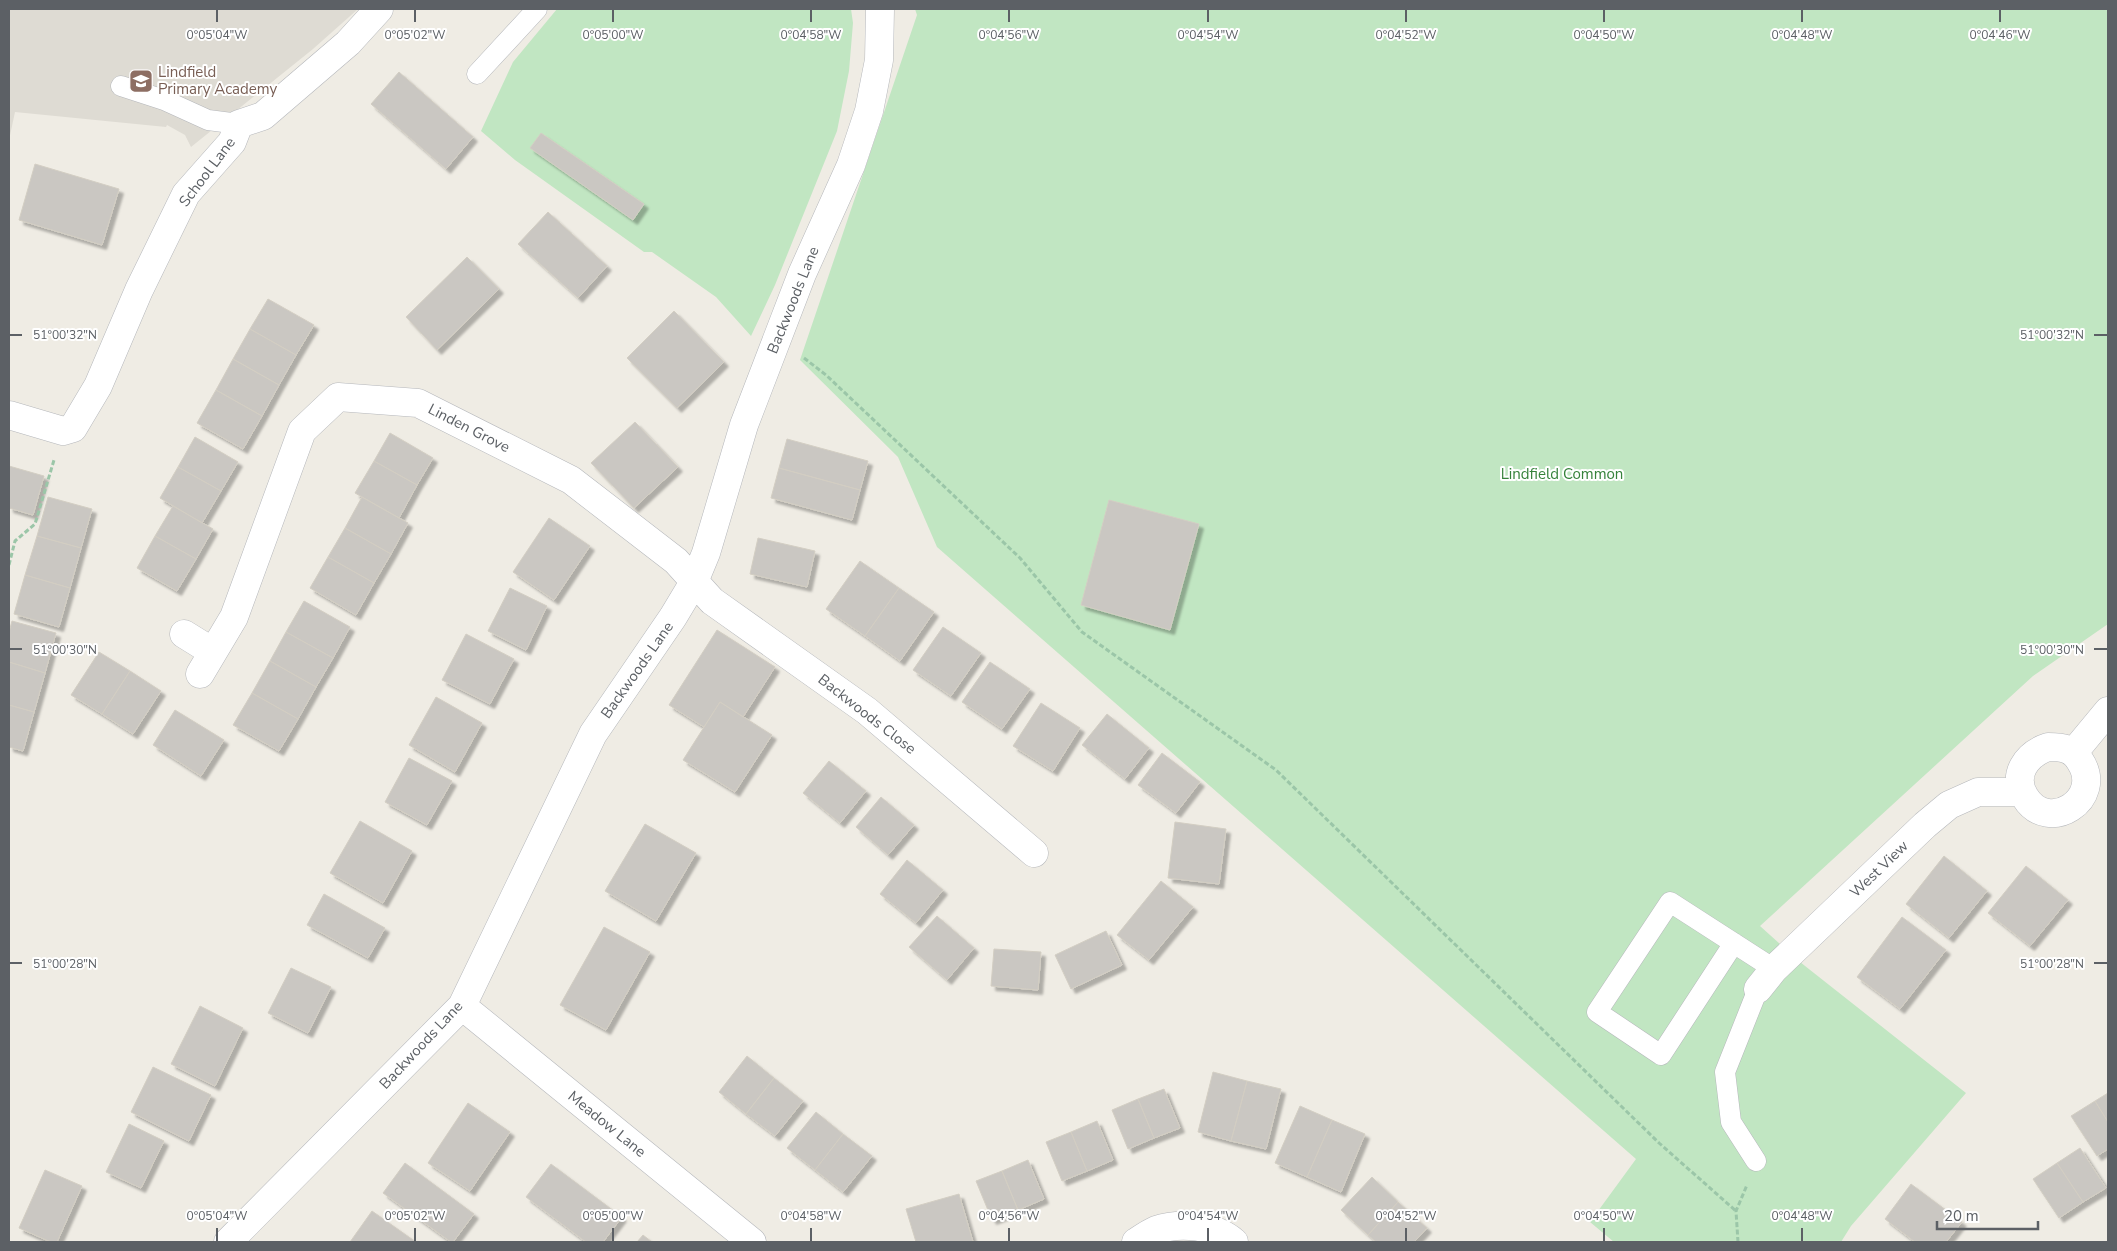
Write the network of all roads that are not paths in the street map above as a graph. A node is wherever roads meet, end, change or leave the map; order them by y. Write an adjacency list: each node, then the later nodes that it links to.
1 (379, 9): 6 (street, School Lane)
2 (537, 9): 4 (lane)
3 (880, 9): 8 (street, Backwoods Lane)
4 (477, 74)
5 (121, 86): 6 (lane)
6 (240, 124): 7 (street, School Lane)
7 (9, 415)
8 (694, 582): 9 (street, Linden Grove); 13 (street, Backwoods Close); 16 (street, Backwoods Lane)
9 (184, 634)
10 (2108, 711): 11 (street)
11 (2074, 752): 12 (street); 12 (street)
12 (2022, 792): 15 (street, West View)
13 (1034, 854)
14 (1734, 943): 14 (lane); 15 (lane)
15 (1766, 979): 17 (lane)
16 (462, 1006): 18 (street, Backwoods Lane); 19 (street, Meadow Lane)
17 (1756, 1161)
18 (228, 1242)
19 (752, 1242)
20 (1136, 1242): 21 (street)
21 (1234, 1242)

